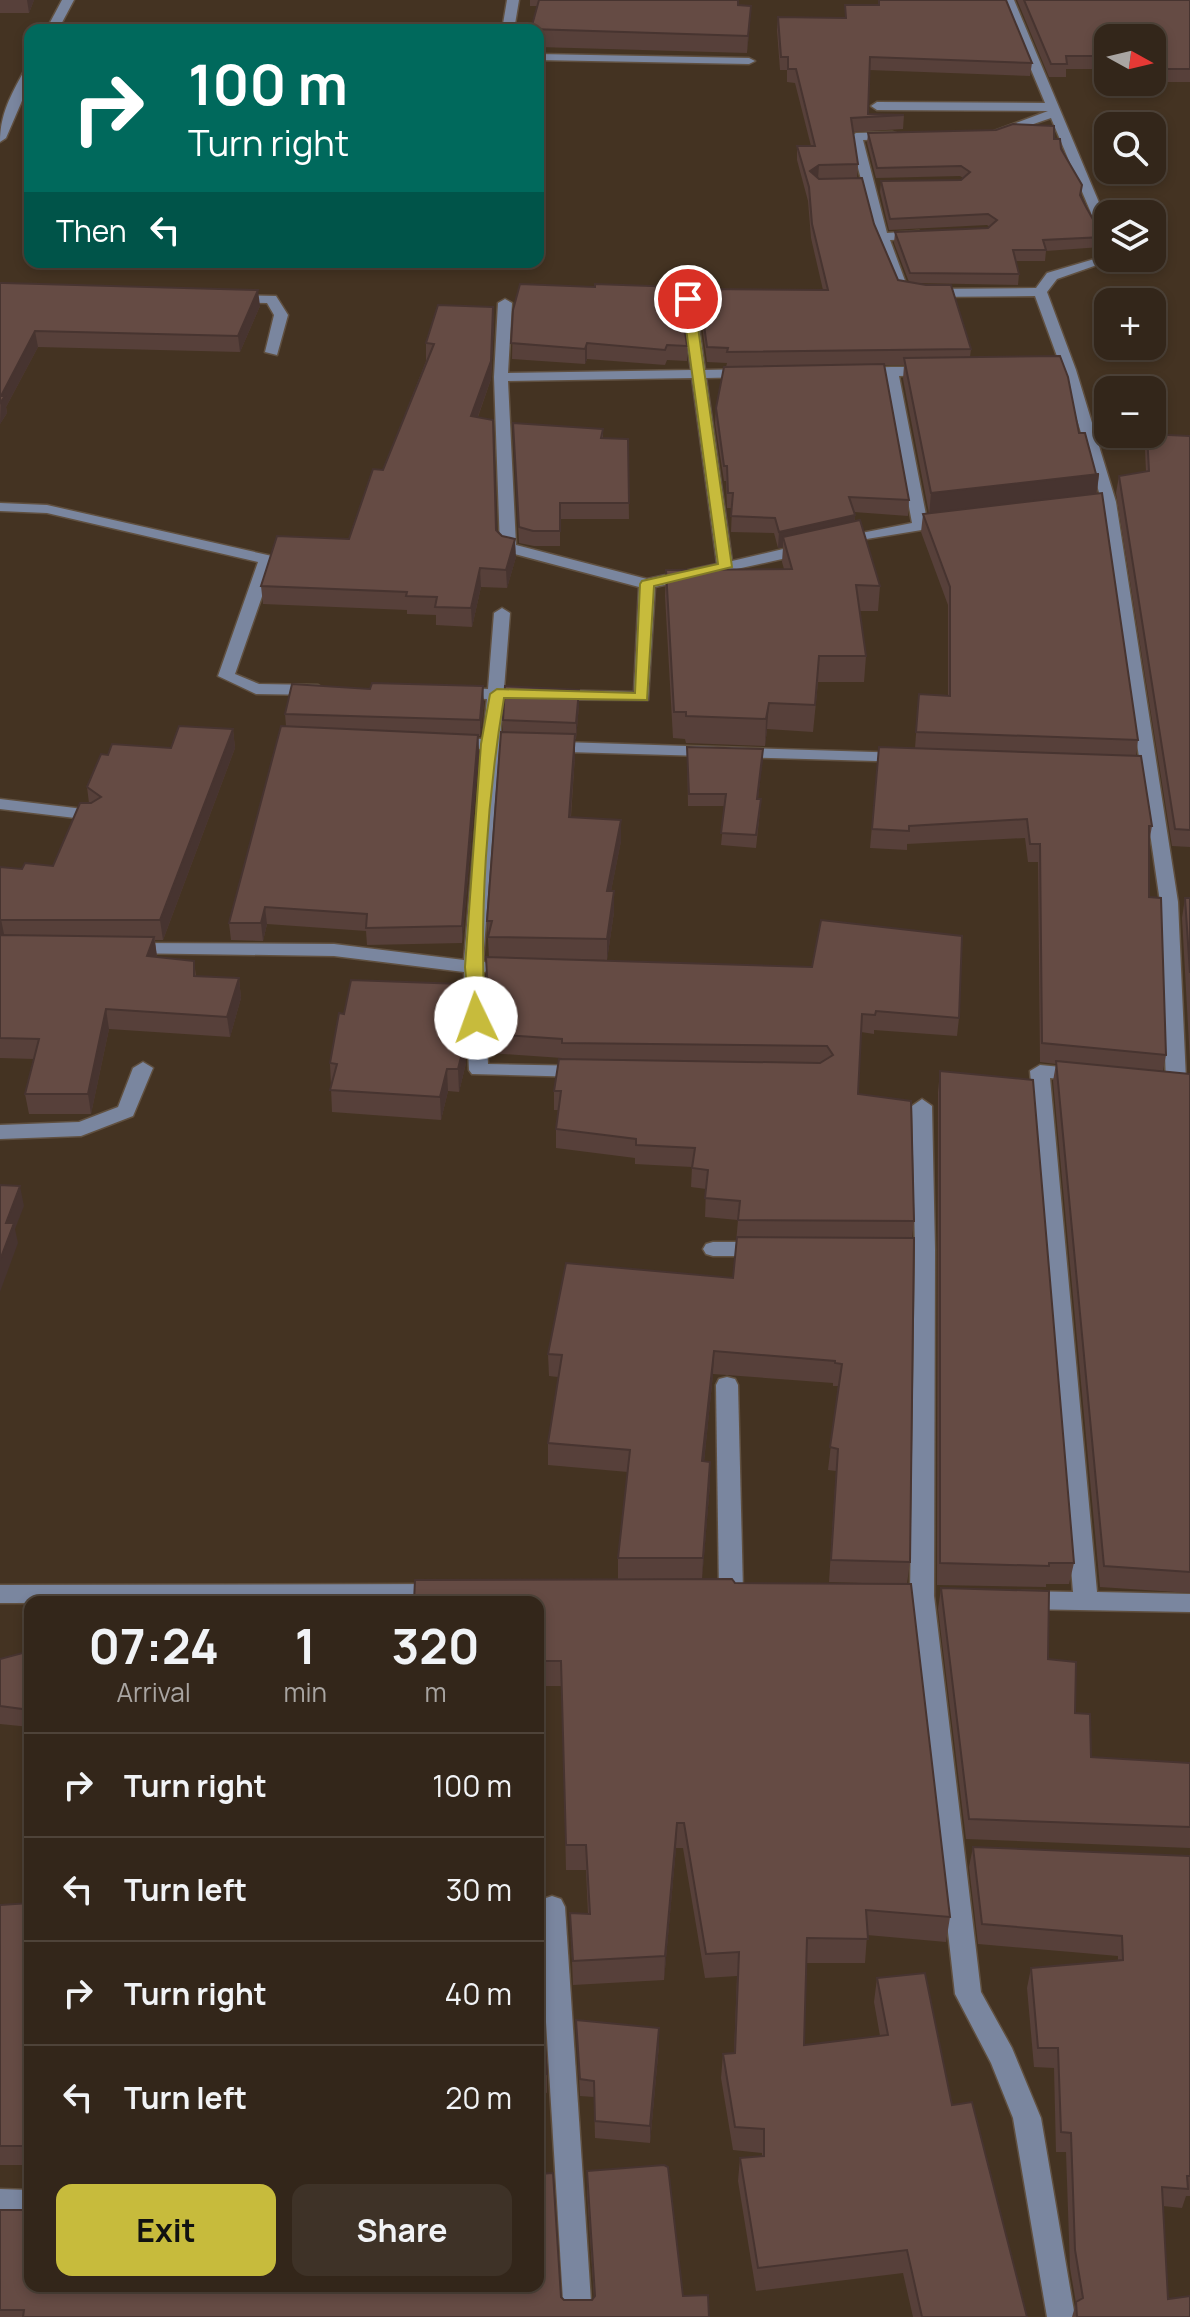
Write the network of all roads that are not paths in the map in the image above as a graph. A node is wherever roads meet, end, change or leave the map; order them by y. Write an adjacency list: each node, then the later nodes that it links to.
1 (68, 0): 4 (street)
2 (513, 0): 5 (street)
3 (1008, 0): 10 (street)
4 (55, 24)
5 (509, 24)
6 (544, 57): 7 (street)
7 (749, 61)
8 (24, 82): 13 (street)
9 (877, 106): 10 (street)
10 (1055, 110): 11 (street); 16 (street)
11 (979, 133)
12 (902, 136): 15 (street)
13 (0, 138)
14 (884, 184): 15 (street)
15 (862, 185): 18 (street)
16 (1094, 205)
17 (927, 235): 18 (street)
18 (882, 237): 20 (street)
19 (1094, 263): 20 (street)
20 (1040, 292): 45 (street)
21 (216, 298): 24 (street)
22 (688, 299): 29 (street)
23 (505, 303): 30 (street)
24 (272, 352)
25 (891, 371): 26 (street); 27 (street); 33 (street)
26 (951, 371)
27 (847, 372)
28 (772, 373): 29 (street)
29 (697, 374): 30 (street); 34 (street)
30 (501, 377): 35 (street)
31 (0, 507): 37 (street)
32 (967, 518): 33 (street)
33 (920, 524): 34 (street)
34 (725, 567): 35 (street)
35 (647, 584): 39 (street)
36 (502, 613): 39 (street)
37 (330, 690)
38 (435, 692): 39 (street)
39 (497, 694): 41 (street)
40 (442, 742): 41 (street)
41 (489, 744): 42 (street); 48 (street)
42 (929, 759)
43 (0, 804): 44 (street)
44 (92, 815)
45 (1169, 902): 46 (street); 53 (street)
46 (1190, 902)
47 (115, 948): 48 (street)
48 (473, 967): 49 (street); 51 (street)
49 (503, 968)
50 (143, 1068): 55 (street)
51 (603, 1071)
52 (1100, 1077): 65 (street)
53 (1176, 1085)
54 (922, 1106): 62 (street)
55 (0, 1132)
56 (713, 1249): 57 (street)
57 (788, 1250)
58 (727, 1385): 59 (street)
59 (731, 1592)
60 (461, 1593): 61 (street)
61 (0, 1594)
62 (914, 1596): 63 (street); 67 (street)
63 (952, 1597)
64 (997, 1599): 65 (street)
65 (1086, 1602): 66 (street)
66 (1190, 1603)
67 (952, 1853): 68 (street); 73 (street)
68 (984, 1854)
69 (552, 1907): 72 (street)
70 (0, 2202): 71 (street)
71 (24, 2203)
72 (578, 2317)
73 (1061, 2317)

